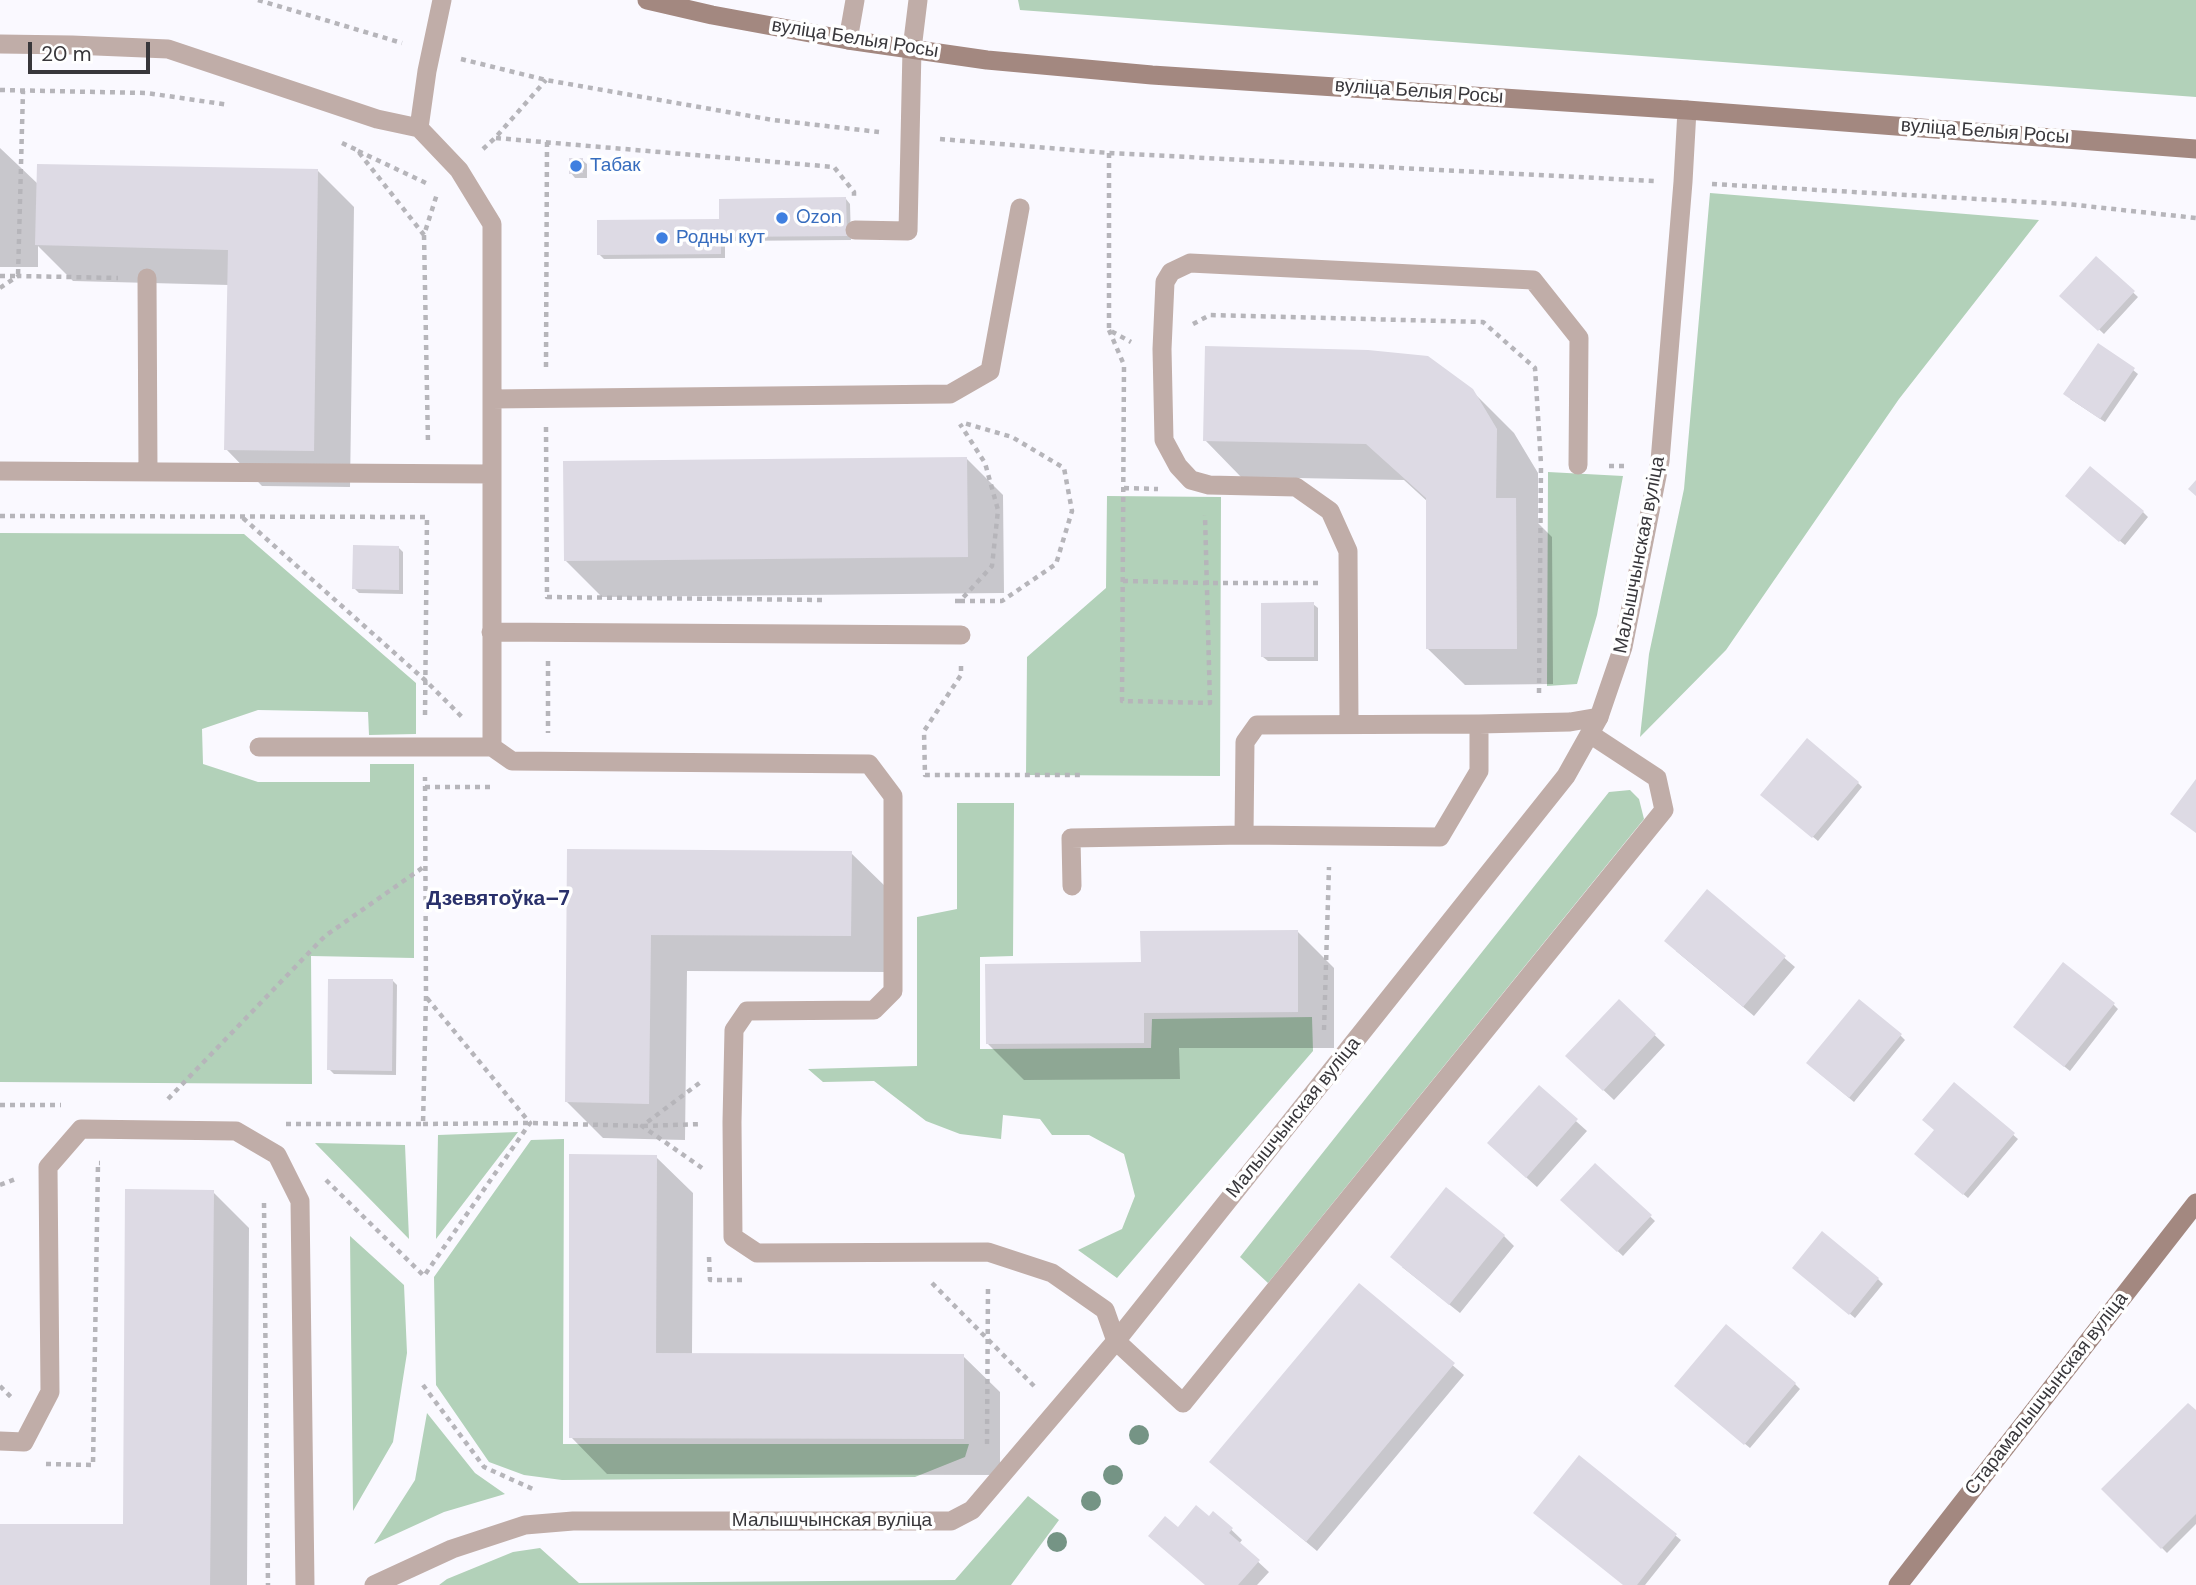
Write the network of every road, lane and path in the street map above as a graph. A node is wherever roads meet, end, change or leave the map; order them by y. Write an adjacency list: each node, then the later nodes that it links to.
1 (258, 0): 9 (path)
2 (442, 0): 9 (street)
3 (647, 0): 6 (main road, вуліца Белыя Росы)
4 (855, 0): 6 (street)
5 (918, 0): 8 (street)
6 (848, 40): 8 (main road, вуліца Белыя Росы)
7 (0, 44): 15 (street)
8 (912, 49): 14 (main road, вуліца Белыя Росы); 16 (street)
9 (431, 51): 10 (path); 15 (street)
10 (546, 80): 16 (path); 17 (path)
11 (0, 90): 12 (path)
12 (23, 90): 13 (path); 31 (path)
13 (234, 105)
14 (1687, 110): 20 (main road, вуліца Белыя Росы); 24 (street, Малышчынская вуліца)
15 (419, 128): 23 (street)
16 (911, 136): 22 (path); 28 (street)
17 (495, 138): 19 (path); 23 (path)
18 (333, 139): 21 (path)
19 (547, 141): 28 (path); 37 (path)
20 (2196, 149)
21 (358, 150): 25 (path); 29 (path)
22 (1109, 153): 24 (path); 35 (path)
23 (459, 170): 25 (path); 38 (street)
24 (1683, 182): 27 (path); 65 (street, Малышчынская вуліца)
25 (439, 189): 29 (path)
26 (1020, 208): 38 (street)
27 (2196, 218)
28 (855, 230)
29 (424, 234): 45 (path)
30 (0, 276): 31 (path)
31 (18, 276): 32 (path); 33 (path)
32 (147, 278): 44 (street)
33 (0, 288)
34 (1190, 326): 40 (path)
35 (1109, 330): 36 (path); 47 (path)
36 (1162, 349): 41 (street); 63 (street)
37 (546, 375)
38 (492, 399): 46 (street)
39 (546, 424): 55 (path)
40 (1541, 464): 41 (path); 62 (path)
41 (1578, 465): 42 (path)
42 (1629, 466)
43 (0, 471): 44 (street)
44 (148, 472): 45 (street)
45 (428, 473): 46 (street); 50 (path)
46 (491, 474): 59 (street)
47 (1124, 488): 48 (path); 52 (path)
48 (1163, 489)
49 (1205, 505): 53 (path)
50 (427, 517)
51 (242, 518): 67 (path)
52 (1123, 581): 53 (path); 53 (path)
53 (1208, 583): 54 (path)
54 (1326, 583)
55 (547, 597): 56 (path); 60 (path)
56 (836, 600)
57 (946, 601): 58 (path)
58 (960, 601): 58 (path); 61 (path)
59 (491, 632): 60 (street); 67 (street)
60 (547, 633): 61 (street); 68 (path)
61 (961, 635): 69 (path)
62 (1538, 722): 64 (street); 65 (street)
63 (1349, 724): 64 (street); 70 (street)
64 (1479, 724): 71 (street)
65 (1594, 725): 88 (street, Малышчынская вуліца); 88 (street)
66 (259, 747): 67 (street)
67 (492, 747): 68 (street)
68 (548, 762): 78 (street)
69 (1083, 775)
70 (1244, 835): 71 (street); 73 (street)
71 (1330, 836): 75 (path)
72 (425, 865): 77 (path)
73 (1072, 886)
74 (426, 997): 79 (path)
75 (1324, 1035)
76 (706, 1078): 81 (path)
77 (162, 1105)
78 (732, 1122): 81 (path); 87 (street)
79 (530, 1123): 80 (path); 81 (path); 83 (path)
80 (423, 1124)
81 (642, 1126): 84 (path)
82 (111, 1163): 92 (path)
83 (317, 1171)
84 (708, 1172)
85 (264, 1192): 94 (path)
86 (2196, 1203): 97 (main road, Старамалышчынская вуліца)
87 (988, 1252): 88 (street); 91 (path)
88 (1116, 1341): 96 (street, Малышчынская вуліца)
89 (423, 1385): 93 (path)
90 (0, 1441): 95 (street)
91 (987, 1444)
92 (40, 1464)
93 (535, 1490)
94 (268, 1585)
95 (305, 1585)
96 (374, 1585)
97 (1898, 1585)

